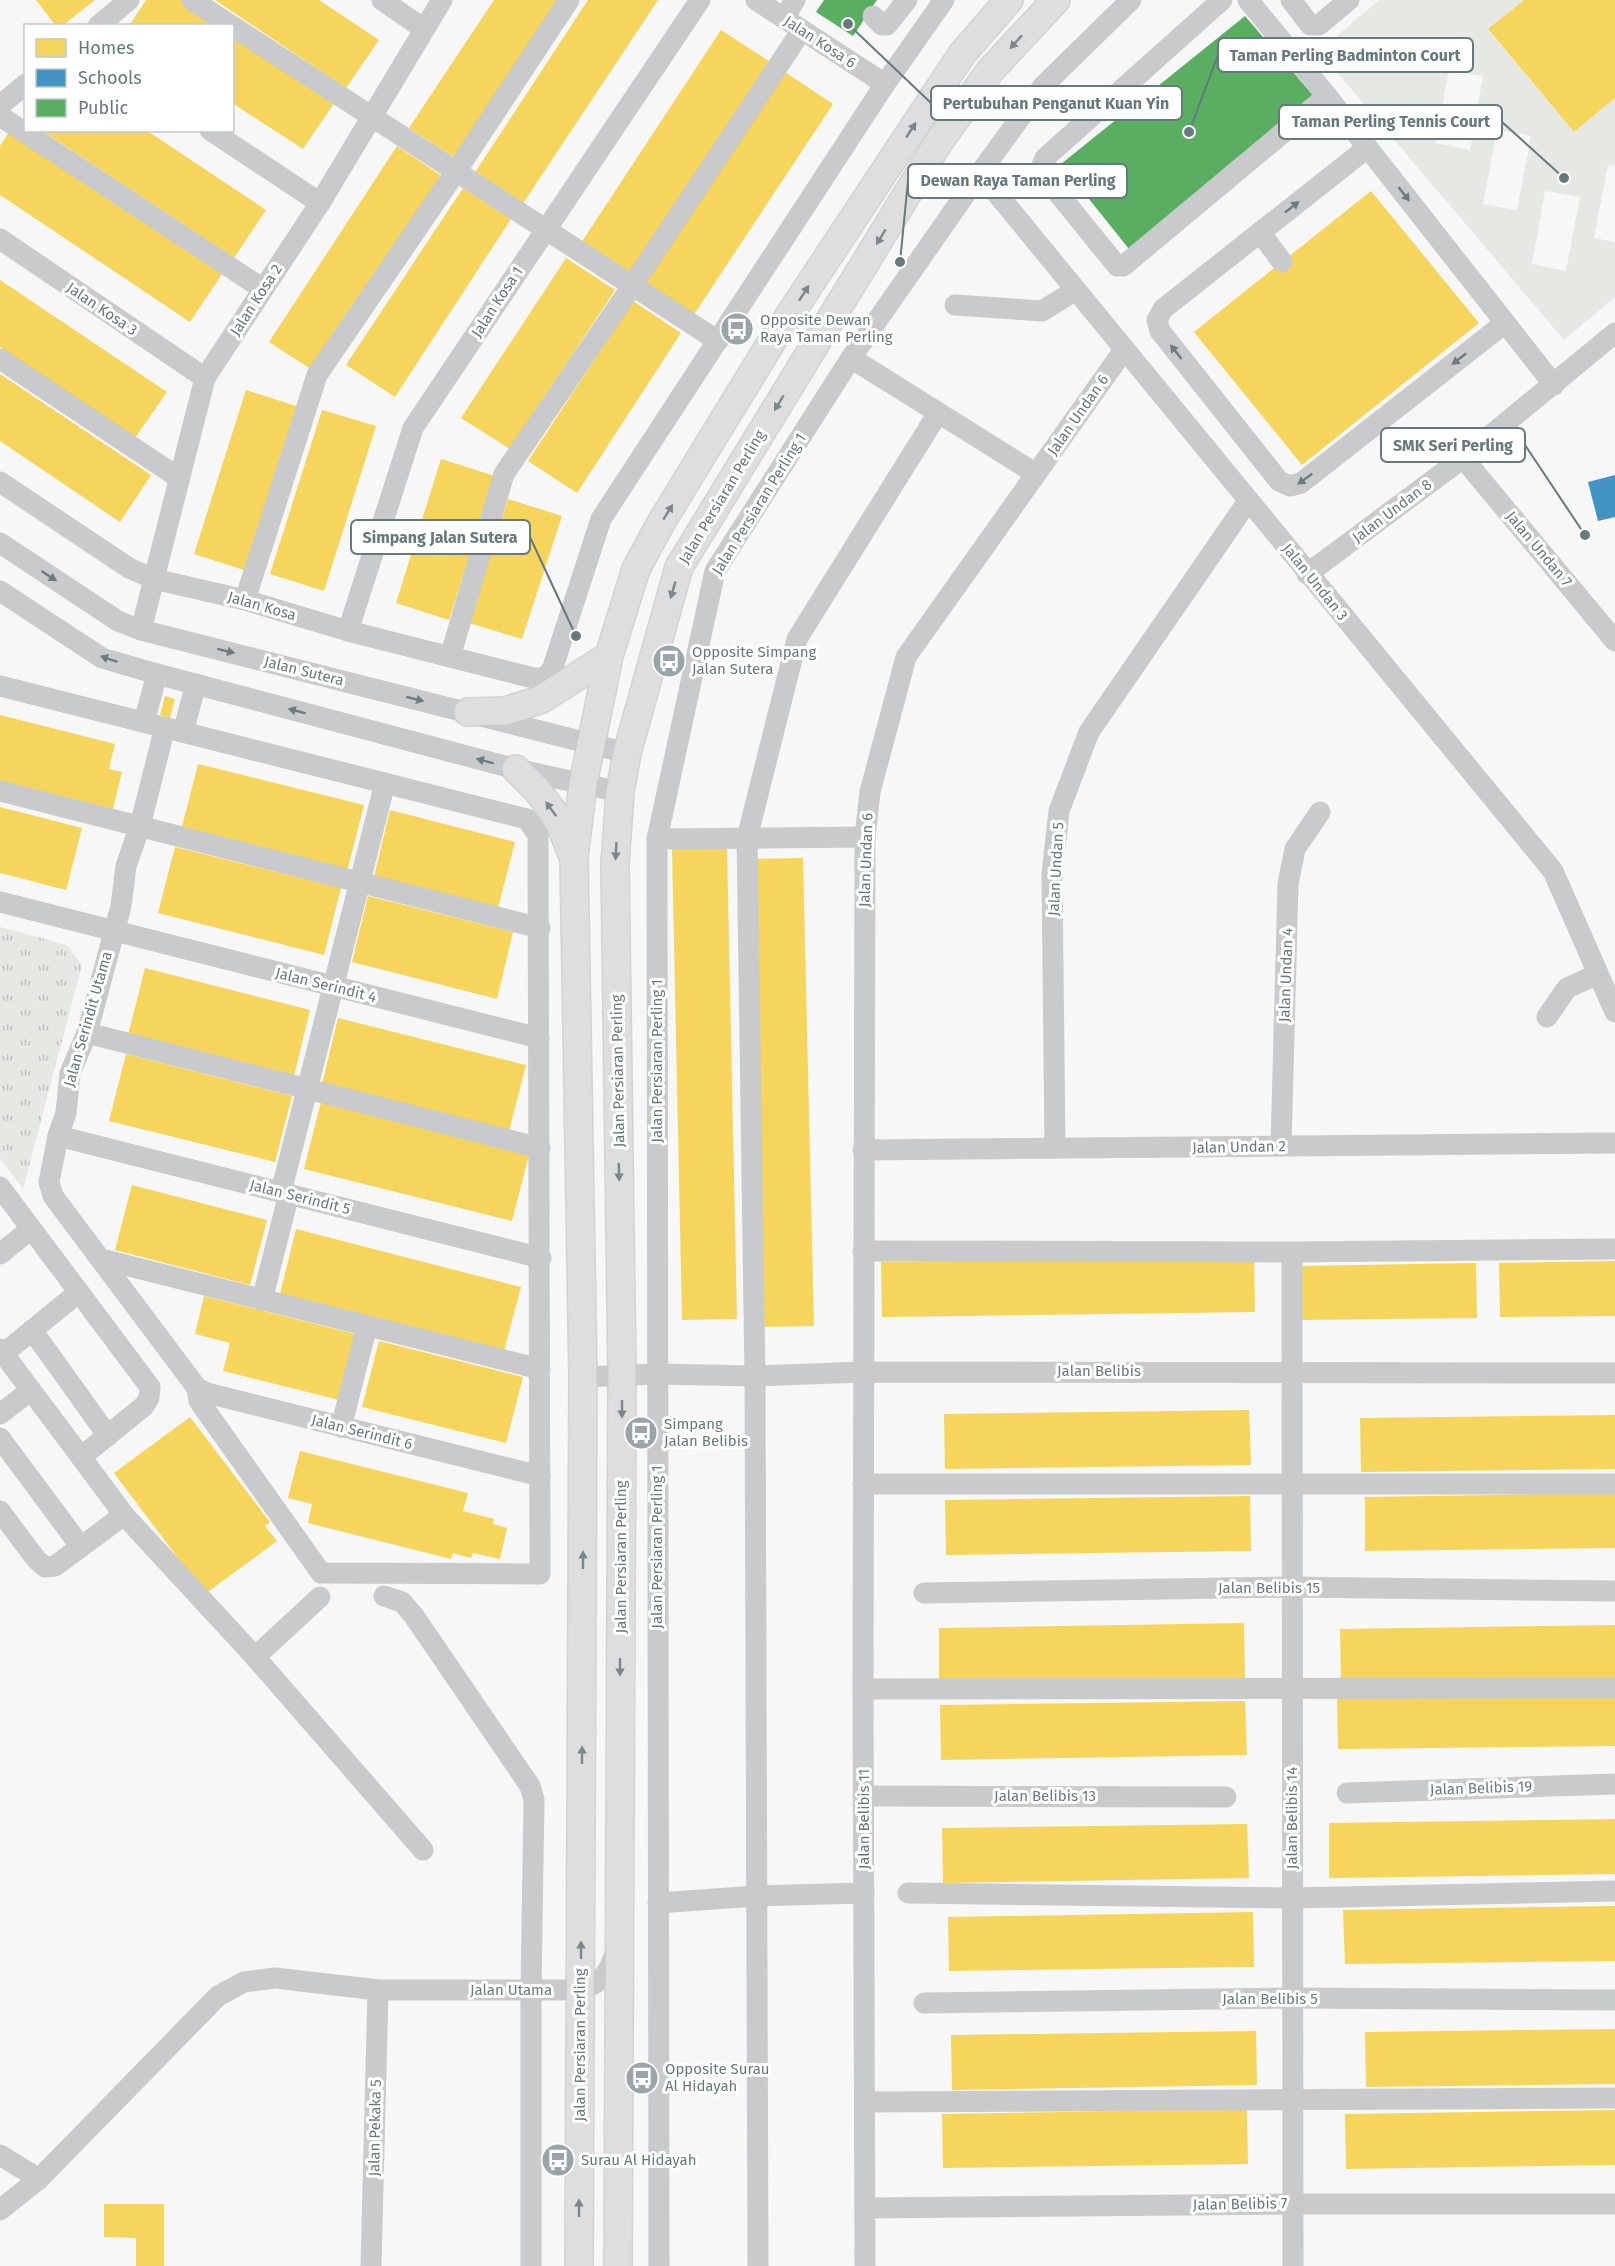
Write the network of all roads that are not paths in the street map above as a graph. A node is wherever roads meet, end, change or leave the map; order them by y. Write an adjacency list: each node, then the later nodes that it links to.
1 (129, 0): 20 (street)
2 (192, 0): 21 (street)
3 (382, 0): 23 (street)
4 (442, 0): 23 (street, Jalan Kosa 2)
5 (569, 0): 35 (street)
6 (700, 0): 38 (street, Jalan Kosa 1)
7 (756, 0): 19 (street, Jalan Kosa 6)
8 (795, 0): 19 (street)
9 (907, 0): 18 (street)
10 (1009, 0): 68 (main road, Jalan Persiaran Perling, one-way to 10)
11 (1056, 0): 76 (main road, Jalan Persiaran Perling, one-way to 76)
12 (1131, 0): 36 (street, Jalan Persiaran Perling 1)
13 (1222, 0): 27 (street)
14 (1248, 0): 27 (street)
15 (1291, 0): 16 (street)
16 (1349, 0)
17 (940, 1): 25 (street)
18 (873, 16)
19 (784, 18): 24 (street, Jalan Kosa 6)
20 (100, 24)
21 (229, 24)
22 (234, 27): 30 (street)
23 (424, 29): 30 (street, Jalan Kosa 2)
24 (802, 30): 25 (street, Jalan Kosa 6); 42 (street)
25 (885, 84): 48 (street)
26 (24, 86): 28 (street)
27 (1327, 96): 34 (street)
28 (0, 105)
29 (0, 116): 32 (street)
30 (371, 116): 35 (street); 37 (street, Jalan Kosa 2)
31 (24, 132): 43 (street)
32 (24, 132)
33 (213, 132): 37 (street)
34 (1367, 148): 39 (street, one-way to 34); 46 (street, one-way to 46)
35 (457, 170): 38 (street); 64 (street)
36 (980, 173): 44 (street, Jalan Undan 3); 50 (street, Jalan Persiaran Perling 1)
37 (320, 203): 43 (street, Jalan Kosa 2)
38 (545, 229): 42 (street); 66 (street, Jalan Kosa 1)
39 (1260, 232): 41 (street); 46 (street, one-way to 39)
40 (0, 239): 52 (street, Jalan Kosa 3)
41 (1282, 262)
42 (632, 286): 48 (street); 69 (street)
43 (263, 289): 52 (street, Jalan Kosa 2)
44 (1076, 290): 45 (street); 49 (street, Jalan Undan 3)
45 (955, 305)
46 (1505, 323): 53 (street)
47 (1615, 333): 53 (street, Jalan Undan 8)
48 (718, 341): 69 (street, Jalan Kosa)
49 (1124, 350): 56 (street, Jalan Undan 6); 59 (street, Jalan Undan 3)
50 (851, 358): 54 (street); 86 (street, Jalan Persiaran Perling 1)
51 (0, 359): 57 (street)
52 (205, 378): 57 (street, Jalan Kosa 2)
53 (1554, 385): 55 (street, Jalan Undan 8)
54 (938, 413): 56 (street); 85 (street)
55 (1463, 458): 61 (street, Jalan Undan 8); 67 (street, Jalan Undan 7)
56 (1036, 474): 84 (street, Jalan Undan 6)
57 (179, 478): 62 (street, Jalan Kosa 2)
58 (0, 482): 62 (street, Jalan Kosa)
59 (1248, 501): 61 (street, Jalan Undan 3); 103 (street, Jalan Undan 5)
60 (0, 543): 65 (street, Jalan Sutera, one-way to 65)
61 (1308, 574): 92 (street, Jalan Undan 3)
62 (154, 579): 64 (street, Jalan Kosa); 65 (street, Jalan Kosa 2)
63 (0, 591): 70 (street, one-way to 63)
64 (245, 600): 66 (street, Jalan Kosa)
65 (141, 630): 73 (street, Jalan Sutera, one-way to 73)
66 (348, 631): 69 (street, Jalan Kosa)
67 (1615, 641)
68 (609, 656): 73 (main road); 75 (main road, Jalan Persiaran Perling)
69 (450, 657)
70 (157, 674): 71 (street); 74 (street)
71 (196, 684): 74 (street); 77 (street, one-way to 71)
72 (0, 686): 74 (street)
73 (468, 712): 75 (street, Jalan Sutera)
74 (164, 727): 78 (street); 83 (street, Jalan Serindit Utama)
75 (592, 745): 76 (street, Jalan Sutera); 79 (main road, Jalan Persiaran Perling)
76 (627, 753): 81 (main road, Jalan Persiaran Perling)
77 (516, 769): 79 (street); 87 (main road, one-way to 77)
78 (386, 783): 88 (street); 90 (street)
79 (583, 784): 81 (street); 87 (main road, Jalan Persiaran Perling)
80 (0, 791): 83 (street)
81 (620, 792): 124 (main road, Jalan Persiaran Perling, one-way to 124)
82 (1320, 813): 101 (street, Jalan Undan 4)
83 (140, 826): 88 (street); 91 (street, Jalan Serindit Utama)
84 (865, 837): 85 (street); 104 (street, Jalan Undan 6)
85 (747, 838): 86 (street); 125 (street)
86 (657, 839): 123 (street, Jalan Persiaran Perling 1)
87 (574, 857): 126 (main road, Jalan Persiaran Perling)
88 (360, 882): 90 (street); 93 (street)
89 (0, 902): 91 (street, Jalan Serindit 4)
90 (540, 928): 97 (street)
91 (113, 931): 93 (street, Jalan Serindit 4); 96 (street, Jalan Serindit Utama)
92 (1598, 974): 94 (street, Jalan Undan 3); 95 (street)
93 (334, 987): 97 (street, Jalan Serindit 4); 98 (street)
94 (1615, 1012)
95 (1547, 1017)
96 (87, 1033): 98 (street); 99 (street, Jalan Serindit Utama)
97 (539, 1038): 102 (street)
98 (307, 1089): 102 (street); 106 (street)
99 (58, 1136): 106 (street, Jalan Serindit 5); 113 (street, Jalan Serindit Utama)
100 (1615, 1143): 101 (street, Jalan Undan 2)
101 (1281, 1146): 103 (street, Jalan Undan 2)
102 (540, 1148): 112 (street)
103 (1055, 1148): 104 (street, Jalan Undan 2)
104 (863, 1150): 109 (street, Jalan Undan 6)
105 (0, 1187): 107 (street)
106 (285, 1193): 112 (street, Jalan Serindit 5); 115 (street)
107 (31, 1229): 111 (street); 114 (street)
108 (1615, 1249): 110 (street)
109 (863, 1251): 110 (street); 121 (street, Jalan Undan 6)
110 (1292, 1252): 120 (street, Jalan Belibis 14)
111 (0, 1254)
112 (541, 1258): 119 (street)
113 (101, 1259): 115 (street); 127 (street, Jalan Serindit Utama)
114 (79, 1292): 117 (street); 131 (street)
115 (262, 1299): 116 (street)
116 (367, 1326): 119 (street); 130 (street)
117 (32, 1330): 118 (street); 131 (street)
118 (2, 1352): 128 (street)
119 (540, 1370): 134 (street)
120 (1291, 1371): 121 (street, Jalan Belibis); 122 (street, Jalan Belibis); 135 (street, Jalan Belibis 14)
121 (863, 1372): 125 (street, Jalan Belibis); 136 (street, Jalan Belibis 11)
122 (1615, 1372)
123 (657, 1374): 124 (street, Jalan Belibis); 125 (street, Jalan Belibis); 160 (street, Jalan Persiaran Perling 1)
124 (622, 1376): 126 (street, Jalan Belibis); 161 (main road, Jalan Persiaran Perling, one-way to 161)
125 (754, 1376): 158 (street)
126 (584, 1377): 164 (main road, Jalan Persiaran Perling, one-way to 126)
127 (193, 1384): 130 (street, Jalan Serindit 6); 134 (street, Jalan Serindit Utama)
128 (31, 1390): 129 (street); 133 (street)
129 (0, 1414)
130 (341, 1427): 134 (street, Jalan Serindit 6)
131 (108, 1436): 133 (street)
132 (0, 1438): 140 (street)
133 (81, 1457): 139 (street)
134 (540, 1476)
135 (1291, 1483): 136 (street); 137 (street); 141 (street, Jalan Belibis 14)
136 (863, 1484): 148 (street, Jalan Belibis 11)
137 (1615, 1484)
138 (0, 1511): 140 (street)
139 (124, 1515): 140 (street); 146 (street)
140 (81, 1547)
141 (1291, 1587): 142 (street, Jalan Belibis 15); 143 (street, Jalan Belibis 15); 149 (street, Jalan Belibis 14)
142 (1615, 1591)
143 (924, 1593)
144 (384, 1596): 162 (street)
145 (320, 1597): 146 (street)
146 (255, 1657): 154 (street)
147 (1615, 1688): 149 (street)
148 (863, 1689): 149 (street); 152 (street, Jalan Belibis 11)
149 (1292, 1690): 159 (street, Jalan Belibis 14)
150 (1615, 1784): 151 (street, Jalan Belibis 19)
151 (1347, 1793)
152 (863, 1796): 153 (street, Jalan Belibis 13); 156 (street, Jalan Belibis 11)
153 (1226, 1797)
154 (423, 1850)
155 (1615, 1891): 159 (street)
156 (864, 1893): 158 (street); 170 (street, Jalan Belibis 11)
157 (908, 1893): 159 (street)
158 (757, 1896): 160 (street); 182 (street)
159 (1292, 1898): 165 (street, Jalan Belibis 14)
160 (658, 1903): 181 (street, Jalan Persiaran Perling 1)
161 (619, 1945): 164 (street); 180 (main road, Jalan Persiaran Perling)
162 (531, 1989): 163 (street, Jalan Utama); 164 (street, Jalan Utama); 178 (street)
163 (378, 1990): 172 (street, Jalan Utama); 177 (street, Jalan Pekaka 5)
164 (581, 1990): 179 (main road, Jalan Persiaran Perling, one-way to 164)
165 (1292, 1998): 166 (street, Jalan Belibis 5); 167 (street, Jalan Belibis 5); 169 (street, Jalan Belibis 14)
166 (1615, 2000)
167 (924, 2003)
168 (1615, 2098): 169 (street)
169 (1292, 2100): 170 (street); 173 (street, Jalan Belibis 14)
170 (865, 2102): 175 (street, Jalan Belibis 11)
171 (0, 2155): 172 (street)
172 (39, 2179): 176 (street, Jalan Utama)
173 (1292, 2204): 174 (street, Jalan Belibis 7); 175 (street, Jalan Belibis 7); 184 (street, Jalan Belibis 14)
174 (1615, 2204)
175 (865, 2208): 183 (street, Jalan Belibis 11)
176 (0, 2210)
177 (371, 2266)
178 (531, 2266)
179 (579, 2266)
180 (618, 2266)
181 (659, 2266)
182 (758, 2266)
183 (865, 2266)
184 (1293, 2266)

